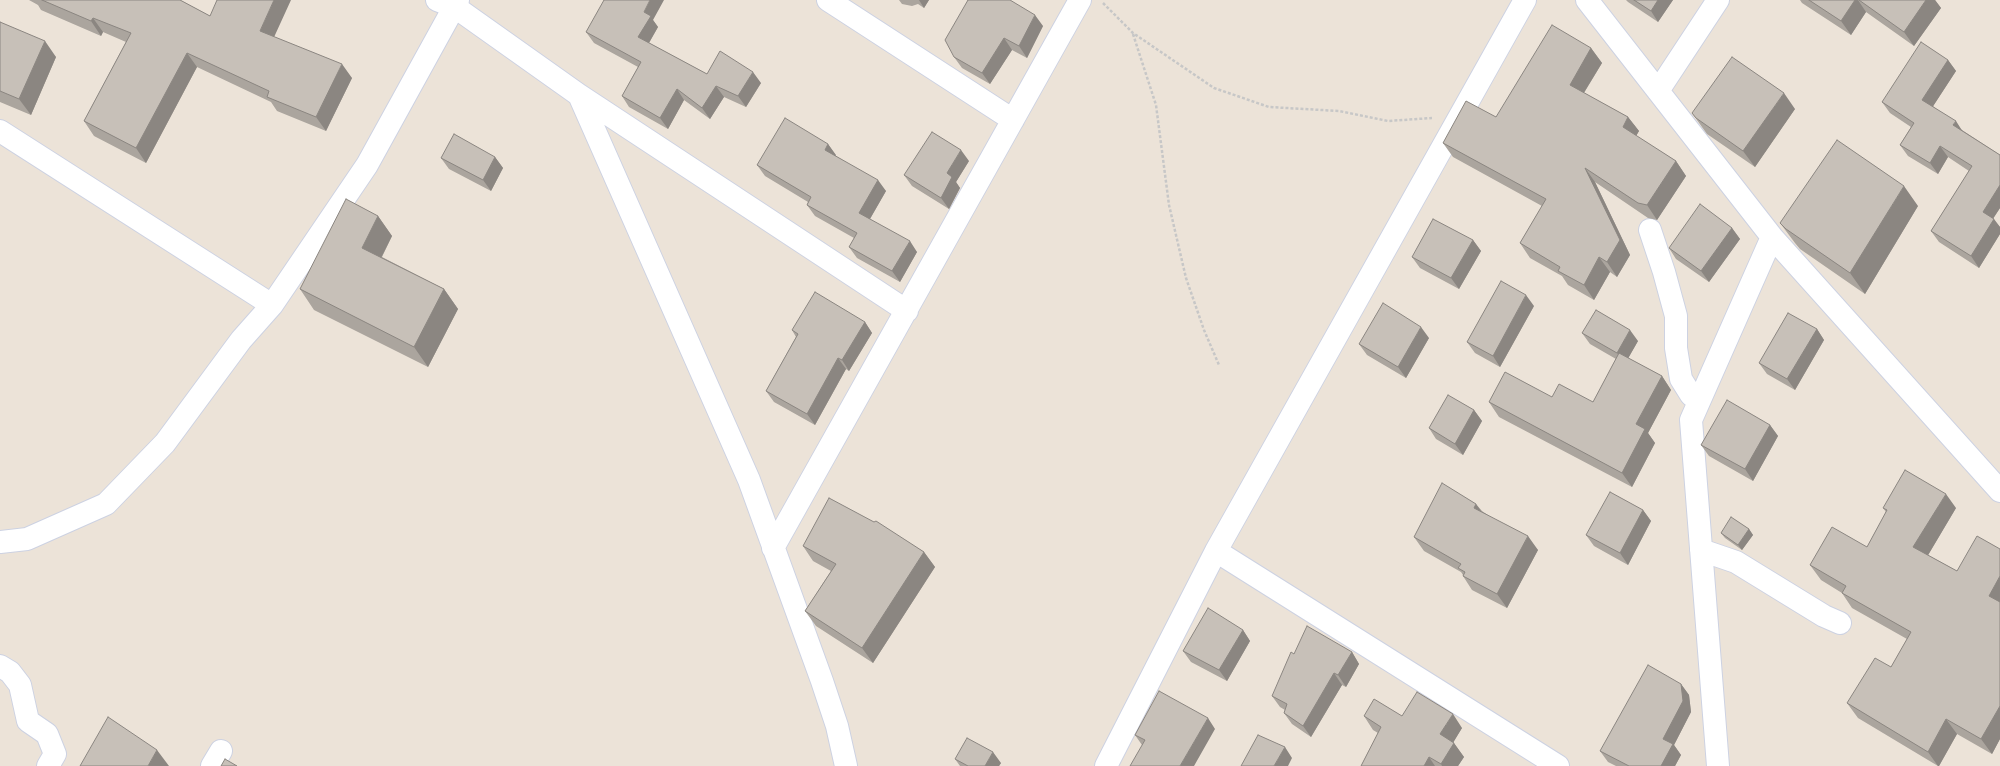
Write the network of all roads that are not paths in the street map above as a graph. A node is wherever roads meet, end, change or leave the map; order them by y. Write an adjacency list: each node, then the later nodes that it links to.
1 (828, 0): 9 (street)
2 (1080, 0): 9 (street)
3 (1525, 0): 20 (street)
4 (1586, 0): 7 (street)
5 (1718, 0): 7 (street)
6 (450, 2): 8 (street); 13 (street)
7 (1658, 91): 12 (street)
8 (579, 95): 14 (street); 18 (street)
9 (1013, 120): 14 (street)
10 (0, 131): 13 (street)
11 (1650, 230): 15 (street)
12 (1772, 237): 15 (street); 16 (street)
13 (272, 305): 17 (street)
14 (907, 311): 18 (street)
15 (1699, 401): 19 (street)
16 (1998, 481)
17 (0, 542)
18 (773, 548): 24 (street)
19 (1701, 550): 21 (street); 27 (street)
20 (1216, 551): 25 (street); 26 (street)
21 (1840, 623)
22 (0, 666): 23 (street)
23 (48, 766)
24 (846, 766)
25 (1106, 766)
26 (1558, 766)
27 (1718, 766)

